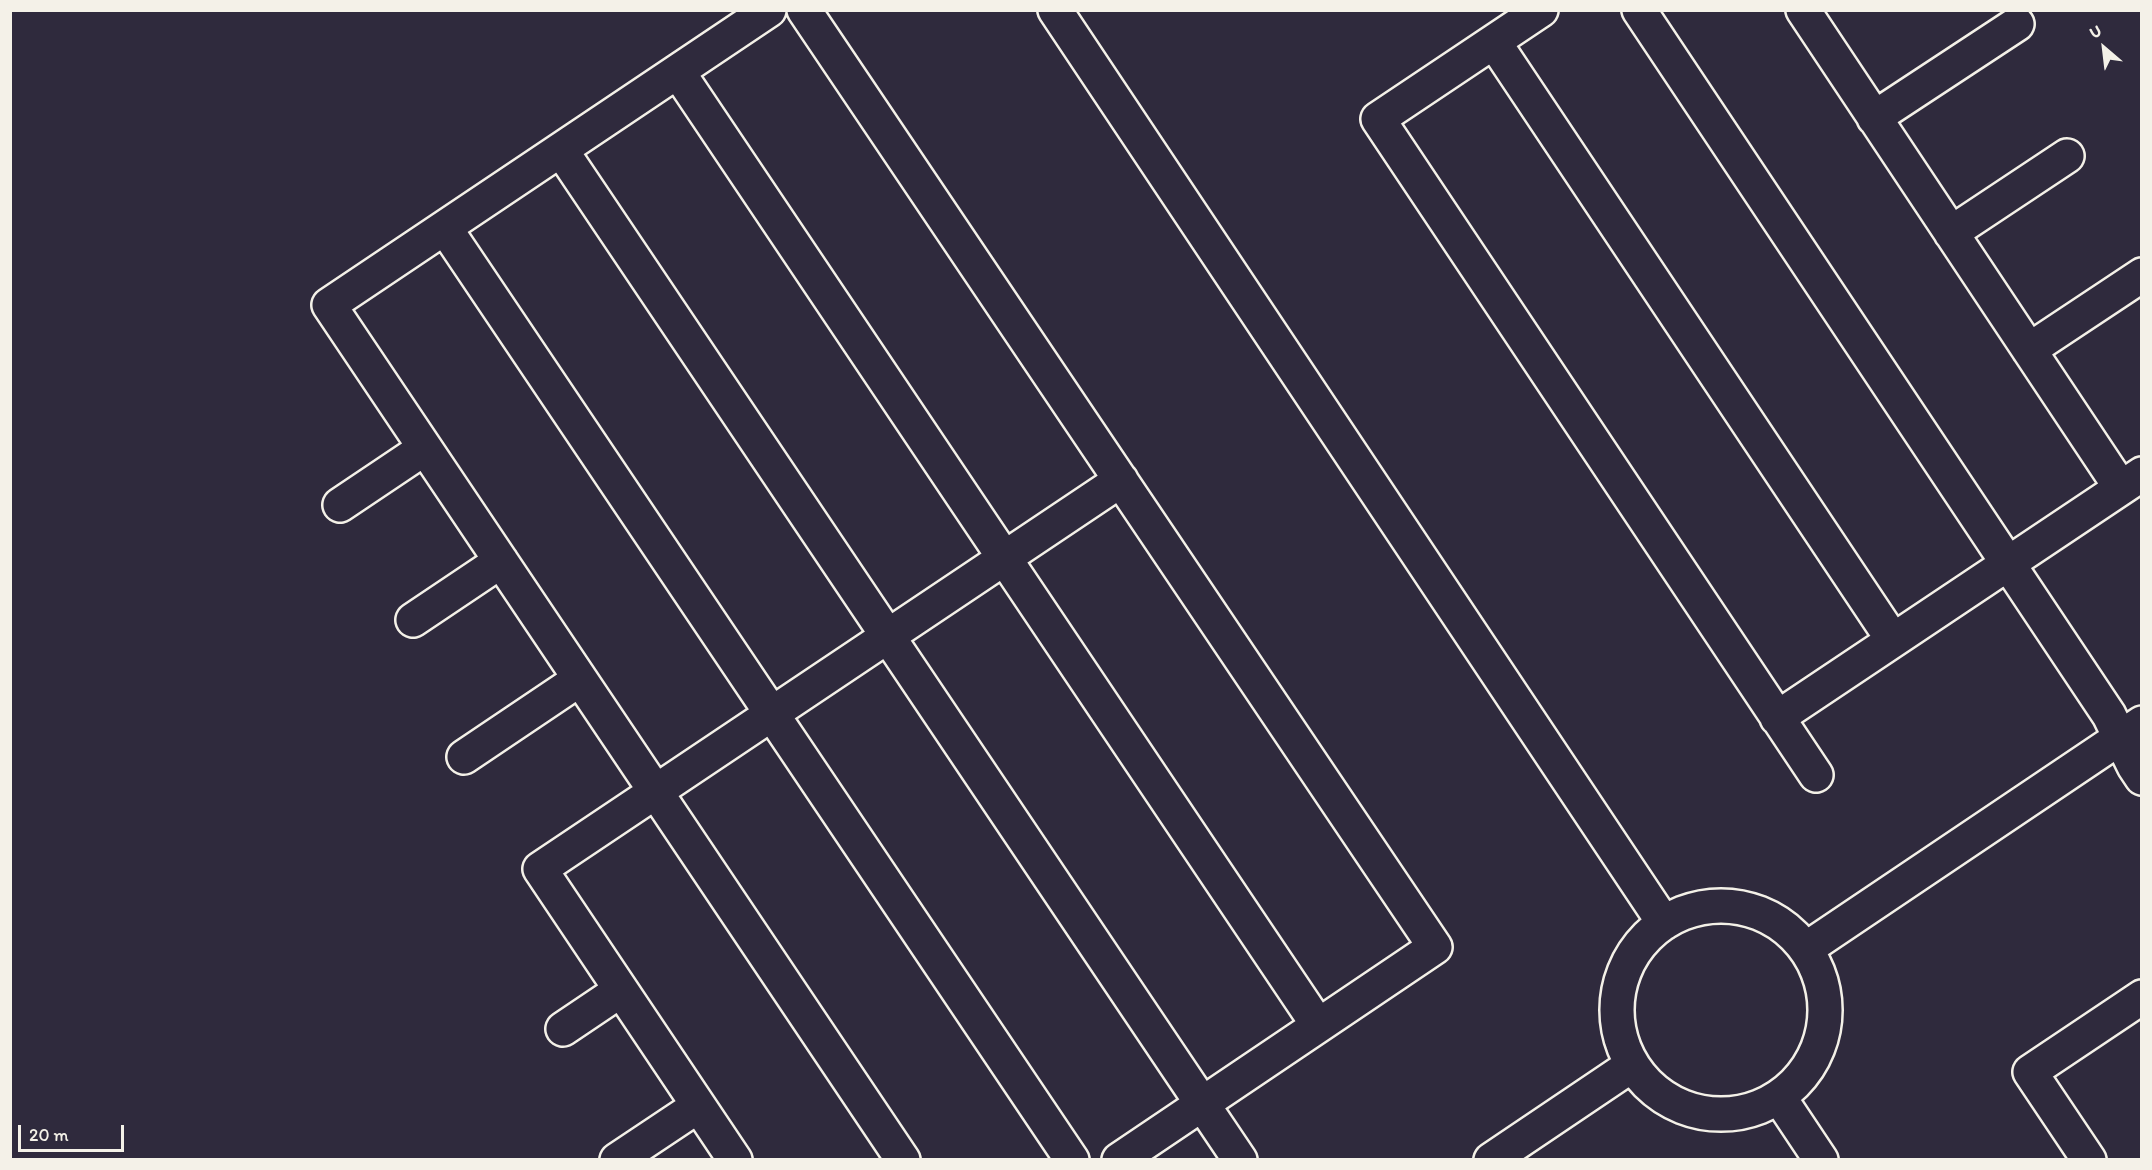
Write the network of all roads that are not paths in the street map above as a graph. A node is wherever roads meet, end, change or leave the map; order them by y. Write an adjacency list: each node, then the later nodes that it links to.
1 (769, 10): 9 (street)
2 (804, 10): 18 (street)
3 (1055, 10): 35 (street)
4 (1541, 10): 8 (street)
5 (1639, 10): 23 (street)
6 (1803, 10): 10 (street)
7 (2017, 24): 10 (street)
8 (1494, 42): 26 (street); 29 (street)
9 (678, 72): 11 (street); 21 (street)
10 (1874, 118): 14 (street)
11 (561, 150): 13 (street); 25 (street)
12 (2067, 156): 14 (street)
13 (445, 228): 17 (street); 28 (street)
14 (1951, 233): 16 (street)
15 (2142, 275): 16 (street)
16 (2029, 350): 19 (street)
17 (425, 448): 20 (street); 22 (street)
18 (1121, 480): 21 (street); 39 (street)
19 (2131, 481): 23 (street)
20 (340, 505)
21 (1004, 558): 25 (street); 39 (street)
22 (501, 561): 24 (street); 27 (street)
23 (2008, 563): 26 (street); 30 (street)
24 (413, 621)
25 (888, 636): 28 (street); 43 (street)
26 (1893, 640): 29 (street)
27 (580, 679): 31 (street); 34 (street)
28 (772, 714): 34 (street); 48 (street)
29 (1777, 718): 32 (street)
30 (2131, 730): 33 (street); 36 (street)
31 (464, 757)
32 (1816, 775)
33 (2142, 778)
34 (656, 792): 37 (street); 47 (street)
35 (1664, 923): 36 (street); 41 (street)
36 (1806, 948): 42 (street)
37 (621, 990): 40 (street); 44 (street)
38 (2142, 997): 53 (street)
39 (1318, 1025): 43 (street)
40 (563, 1029)
41 (1632, 1065): 42 (street); 51 (street)
42 (1779, 1097): 52 (street)
43 (1202, 1103): 49 (street); 50 (street)
44 (698, 1106): 45 (street); 46 (street)
45 (617, 1160)
46 (735, 1160)
47 (903, 1160)
48 (1072, 1160)
49 (1119, 1160)
50 (1240, 1160)
51 (1491, 1160)
52 (1821, 1160)
53 (2089, 1160)

